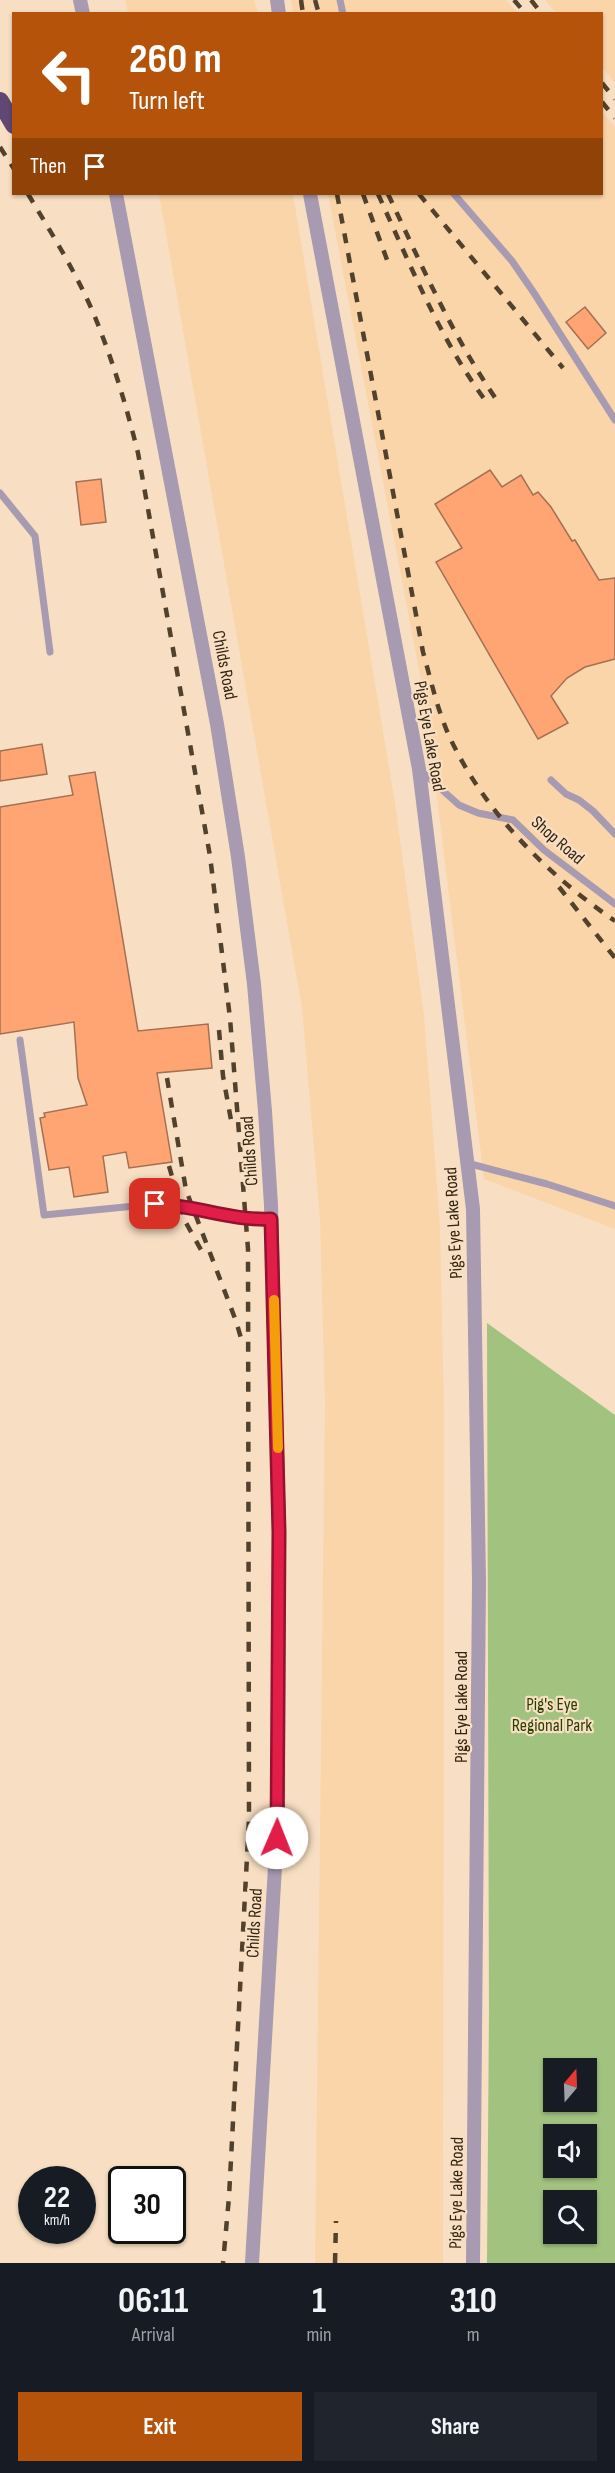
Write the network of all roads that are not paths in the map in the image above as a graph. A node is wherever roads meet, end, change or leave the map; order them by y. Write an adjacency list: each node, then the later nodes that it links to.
1 (0, 101): 2 (highway)
2 (12, 122)
3 (116, 195): 16 (street, Childs Road)
4 (310, 195): 9 (street, Pigs Eye Lake Road)
5 (454, 195): 6 (lane)
6 (615, 420)
7 (0, 493): 8 (lane)
8 (50, 652)
9 (419, 769): 12 (lane, Shop Road); 14 (street, Pigs Eye Lake Road)
10 (550, 780): 11 (lane)
11 (615, 834)
12 (615, 904)
13 (20, 1040): 16 (lane)
14 (467, 1163): 15 (lane); 18 (street, Pigs Eye Lake Road)
15 (615, 1206)
16 (271, 1219): 17 (street, Childs Road)
17 (252, 2263)
18 (473, 2263)

